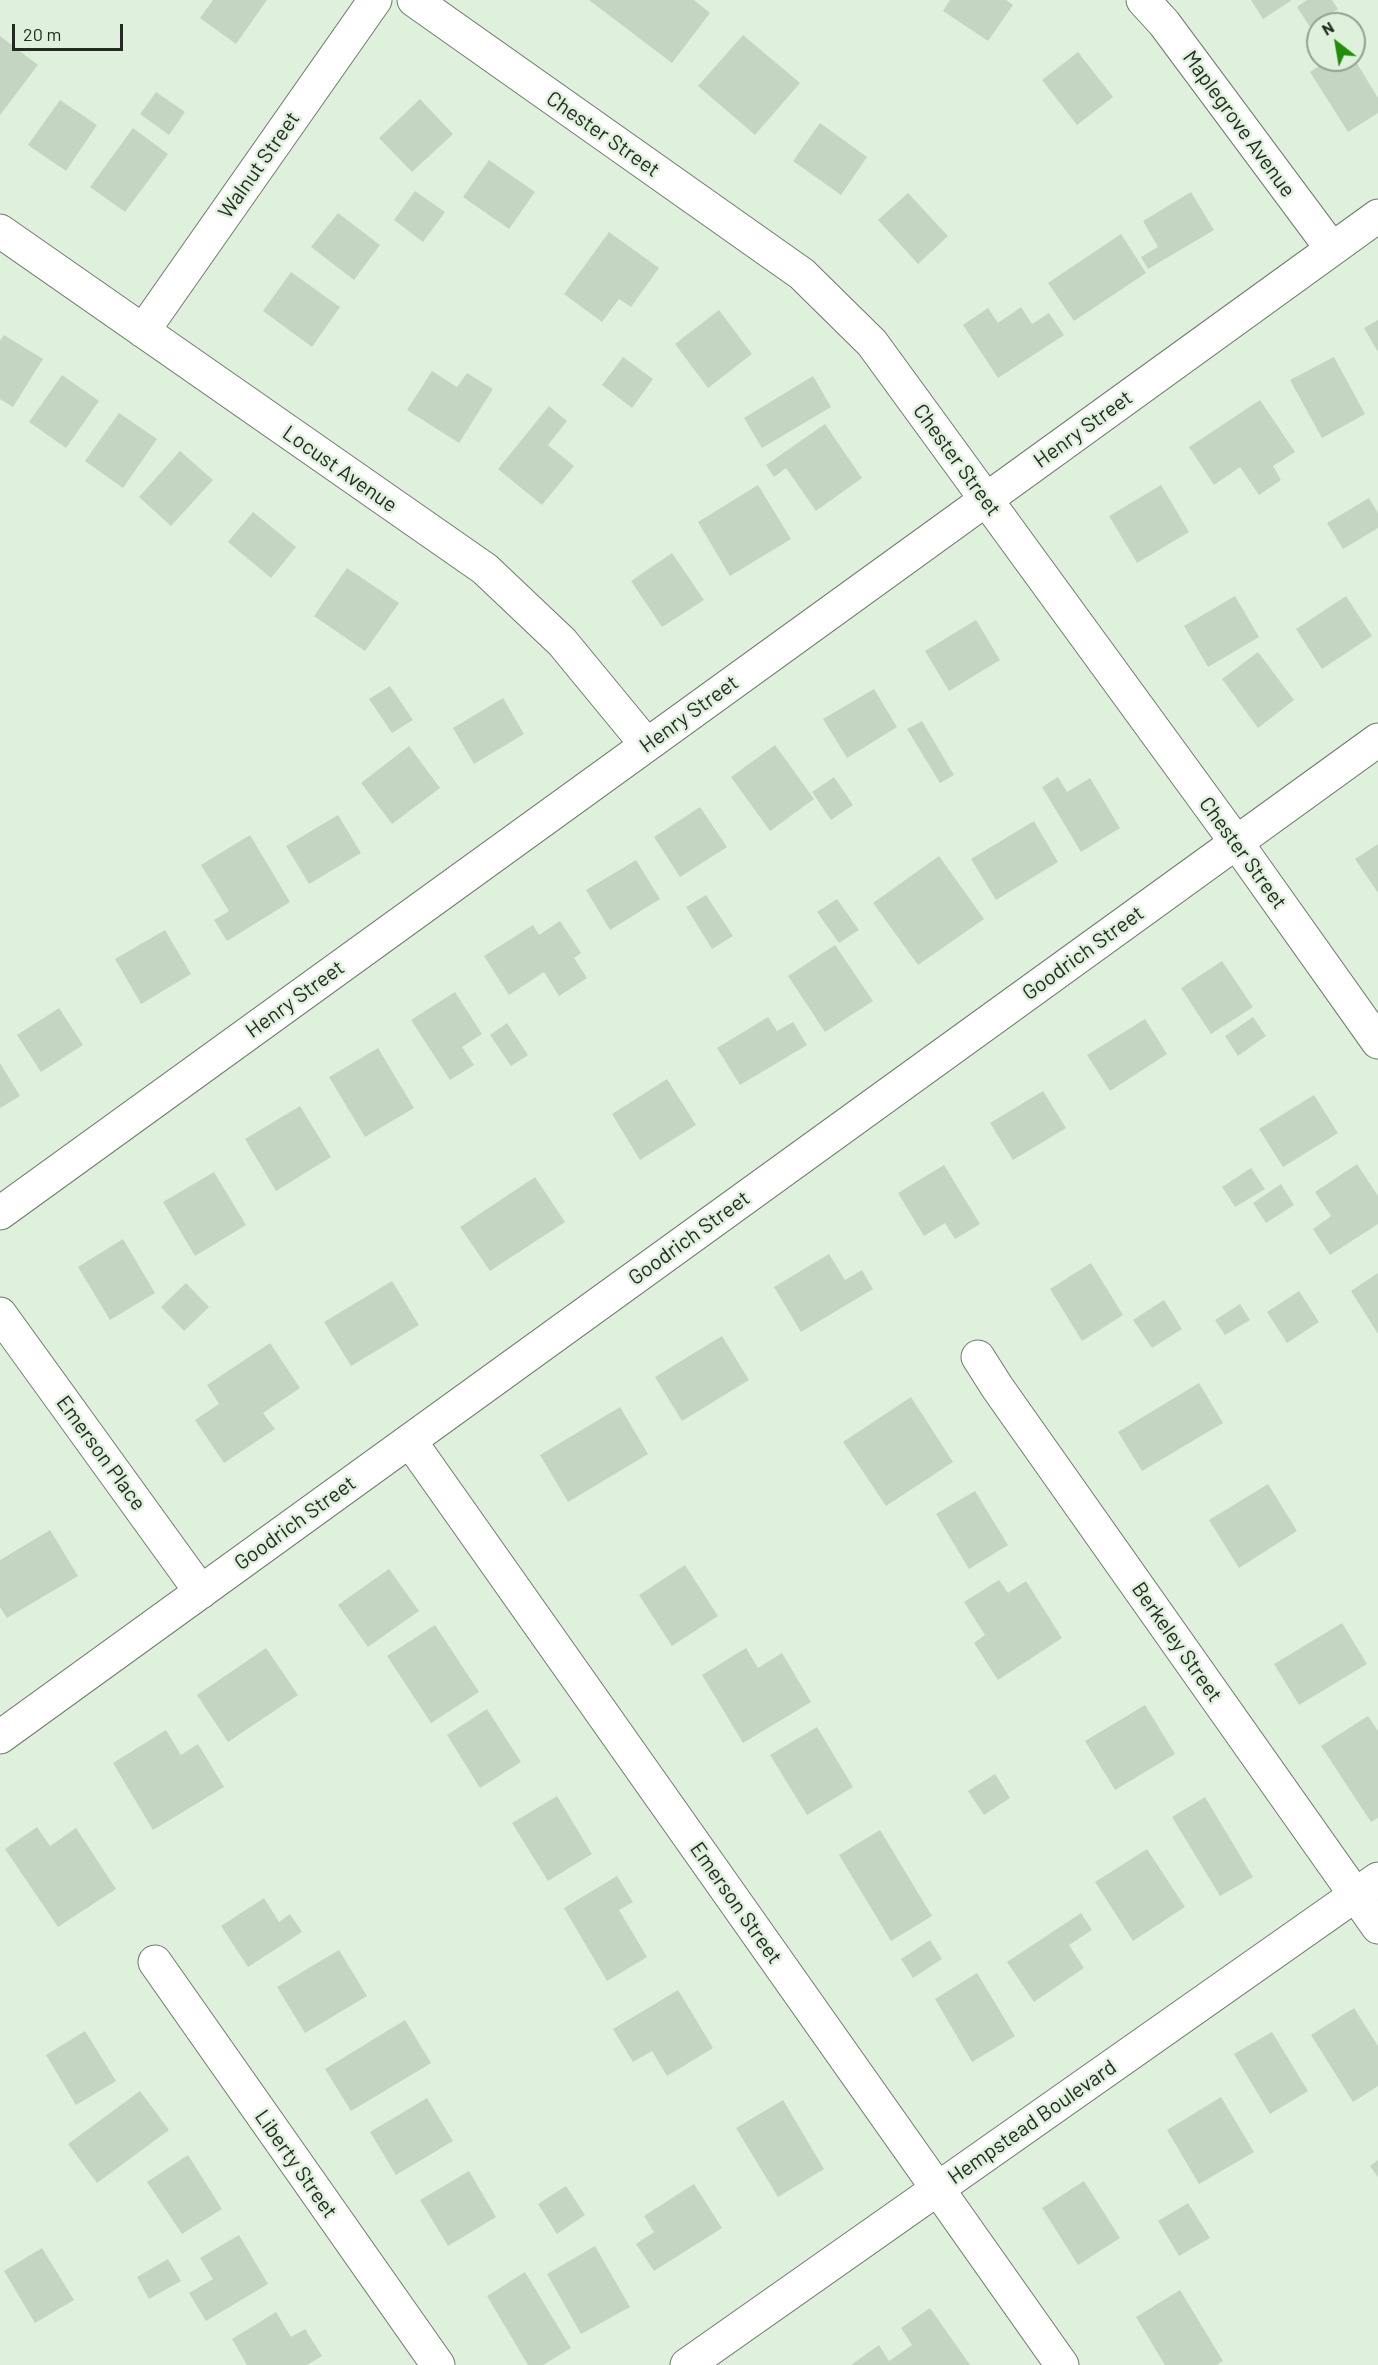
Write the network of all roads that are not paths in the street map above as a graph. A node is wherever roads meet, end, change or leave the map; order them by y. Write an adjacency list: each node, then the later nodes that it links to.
1 (375, 0): 7 (street, Walnut Street)
2 (414, 0): 8 (street, Chester Street)
3 (1143, 0): 6 (street, Maplegrove Avenue)
4 (1378, 216): 6 (street, Henry Street)
5 (0, 231): 7 (street, Locust Avenue)
6 (1332, 249): 8 (street, Henry Street)
7 (143, 331): 10 (street, Locust Avenue)
8 (986, 499): 10 (street, Henry Street); 11 (street, Chester Street)
9 (1378, 740): 11 (street, Goodrich Street)
10 (646, 744): 13 (street, Henry Street)
11 (1236, 842): 12 (street, Chester Street); 16 (street, Goodrich Street)
12 (1378, 1042)
13 (0, 1213)
14 (0, 1314): 17 (street, Emerson Place)
15 (978, 1357): 19 (street, Berkeley Street)
16 (410, 1441): 17 (street, Goodrich Street); 22 (street, Emerson Street)
17 (201, 1592): 18 (street, Goodrich Street)
18 (0, 1737)
19 (1367, 1886): 20 (street, Berkeley Street); 22 (street, Hempstead Boulevard)
20 (1378, 1927)
21 (155, 1962): 23 (street, Liberty Street)
22 (938, 2188): 24 (street, Hempstead Boulevard); 25 (street, Emerson Street)
23 (438, 2365)
24 (687, 2365)
25 (1062, 2365)

